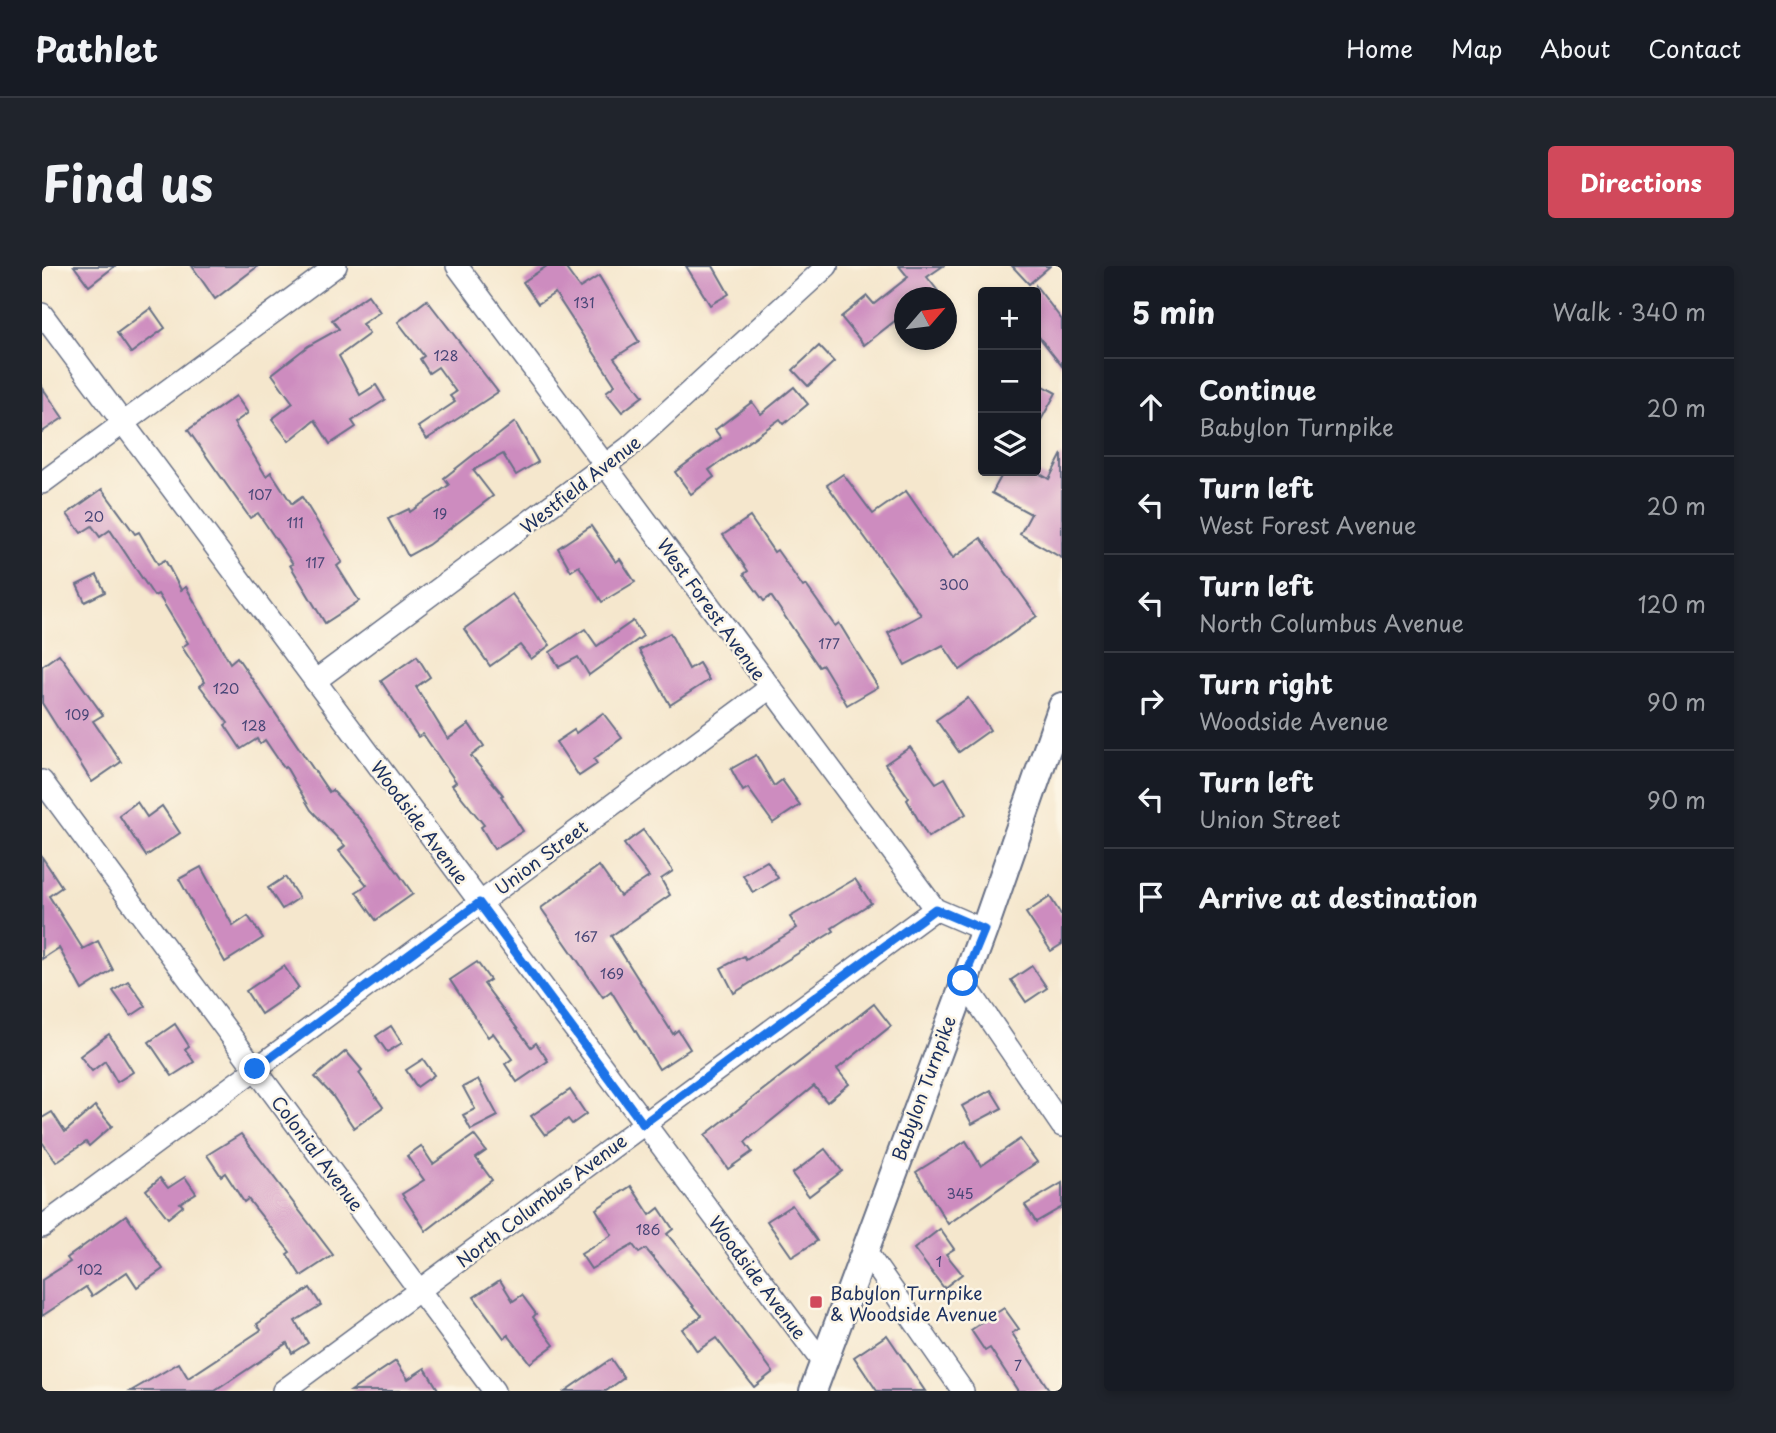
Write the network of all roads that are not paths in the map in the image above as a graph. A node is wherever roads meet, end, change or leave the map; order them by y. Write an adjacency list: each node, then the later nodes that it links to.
1 (336, 266): 5 (street)
2 (457, 266): 6 (street, West Forest Avenue)
3 (827, 266): 6 (street, Westfield Avenue)
4 (42, 314): 5 (street, Woodside Avenue)
5 (123, 423): 7 (street); 8 (street, Woodside Avenue)
6 (605, 465): 8 (street, Westfield Avenue); 9 (street, West Forest Avenue)
7 (42, 483)
8 (315, 681): 12 (street, Woodside Avenue)
9 (770, 688): 12 (street, Union Street); 13 (street, West Forest Avenue)
10 (1061, 714): 14 (main road, Babylon Turnpike)
11 (42, 781): 16 (street, Colonial Avenue)
12 (479, 903): 16 (street, Union Street); 17 (street, Woodside Avenue)
13 (935, 909): 14 (street); 17 (street, North Columbus Avenue)
14 (984, 930): 15 (main road, Babylon Turnpike)
15 (963, 981): 18 (street); 20 (main road, Babylon Turnpike)
16 (255, 1069): 19 (street, Union Street); 21 (street, Colonial Avenue)
17 (643, 1124): 21 (street, North Columbus Avenue); 22 (street, Woodside Avenue)
18 (1062, 1126)
19 (46, 1217)
20 (864, 1250): 22 (main road, Babylon Turnpike); 26 (street)
21 (419, 1290): 23 (street, North Columbus Avenue); 24 (street, Colonial Avenue)
22 (823, 1363): 25 (main road, Babylon Turnpike)
23 (283, 1391)
24 (494, 1391)
25 (813, 1391)
26 (963, 1391)

